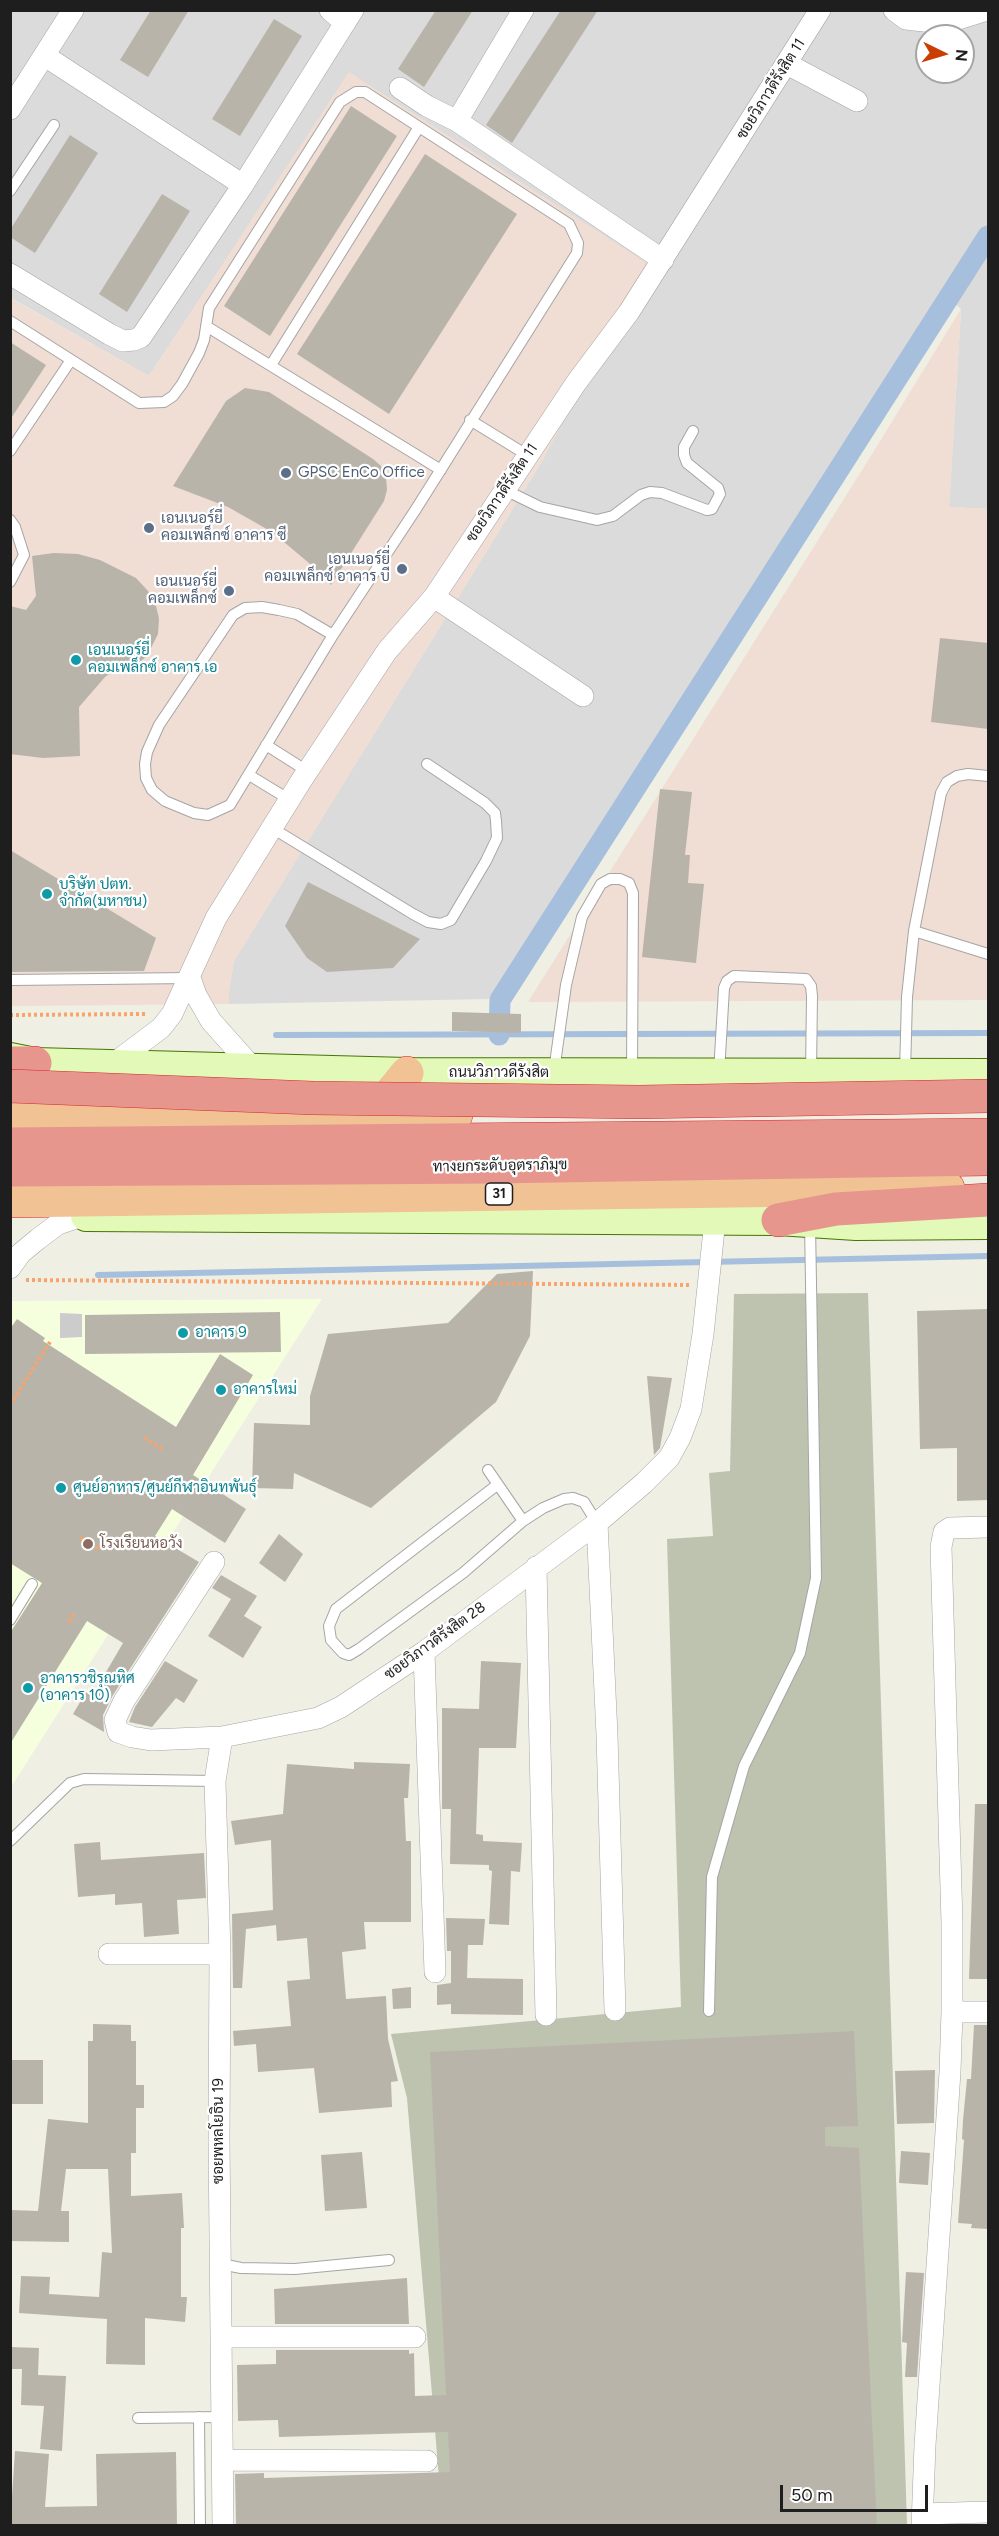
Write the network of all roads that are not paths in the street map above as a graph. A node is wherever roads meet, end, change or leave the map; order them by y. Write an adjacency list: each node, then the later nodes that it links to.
1 (73, 10): 7 (street)
2 (523, 10): 12 (street)
3 (820, 10): 8 (street, ซอยวิภาวดีรังสิต 11)
4 (894, 10): 5 (street)
5 (987, 10)
6 (343, 15): 15 (street)
7 (45, 57): 11 (street); 15 (street)
8 (787, 64): 10 (street); 17 (street, ซอยวิภาวดีรังสิต 11)
9 (400, 88): 12 (street)
10 (857, 102)
11 (10, 109)
12 (457, 120): 17 (street)
13 (54, 124): 16 (lane)
14 (419, 127): 20 (lane); 22 (lane); 23 (lane)
15 (243, 185): 18 (street)
16 (10, 190)
17 (663, 260): 26 (street, ซอยวิภาวดีรังสิต 11)
18 (10, 274)
19 (10, 321): 21 (lane)
20 (206, 326): 21 (lane); 22 (lane)
21 (71, 360): 25 (lane)
22 (271, 365): 27 (lane)
23 (470, 420): 26 (lane); 27 (lane)
24 (693, 431): 28 (lane)
25 (10, 451)
26 (527, 455): 28 (street, ซอยวิภาวดีรังสิต 11)
27 (441, 470): 32 (lane)
28 (503, 489): 31 (street, ซอยวิภาวดีรังสิต 11)
29 (10, 520): 30 (lane)
30 (10, 582)
31 (434, 597): 33 (street); 36 (street, ซอยวิภาวดีรังสิต 11)
32 (333, 635): 34 (lane); 37 (lane)
33 (583, 696)
34 (266, 745): 36 (lane); 37 (lane)
35 (427, 764): 40 (lane)
36 (307, 771): 39 (street, ซอยวิภาวดีรังสิต 11)
37 (249, 775): 39 (lane)
38 (988, 776): 41 (lane)
39 (290, 800): 40 (street, ซอยวิภาวดีรังสิต 11)
40 (272, 828): 43 (street, ซอยวิภาวดีรังสิต 11)
41 (914, 931): 42 (lane); 53 (lane)
42 (988, 954)
43 (190, 978): 44 (lane); 46 (street, ซอยวิภาวดีรังสิต 11); 47 (street)
44 (10, 980)
45 (19, 1061): 46 (main road, ถนนวิภาวดีรังสิต)
46 (113, 1064): 47 (main road, ถนนวิภาวดีรังสิต)
47 (252, 1067): 48 (main road, ถนนวิภาวดีรังสิต)
48 (406, 1073): 52 (main road, ถนนวิภาวดีรังสิต); 59 (highway)
49 (632, 1073): 50 (main road, ถนนวิภาวดีรังสิต); 52 (main road, ถนนวิภาวดีรังสิต); 52 (lane)
50 (719, 1073): 51 (main road, ถนนวิภาวดีรังสิต); 51 (lane)
51 (811, 1073): 53 (main road, ถนนวิภาวดีรังสิต)
52 (553, 1074)
53 (905, 1074): 54 (main road, ถนนวิภาวดีรังสิต)
54 (988, 1074)
55 (10, 1086): 56 (highway, bridge)
56 (988, 1096)
57 (988, 1110): 59 (highway)
58 (10, 1113): 59 (highway)
59 (372, 1116)
60 (988, 1135): 61 (highway, ทางยกระดับอุตราภิมุข)
61 (10, 1144)
62 (988, 1159): 63 (highway, ทางยกระดับอุตราภิมุข / 31)
63 (10, 1170)
64 (988, 1187): 66 (highway, 31)
65 (988, 1200): 70 (highway)
66 (10, 1201)
67 (85, 1215): 68 (main road, 31); 69 (main road, 31); 73 (street)
68 (10, 1217)
69 (715, 1220): 70 (main road, 31); 77 (street, ซอยวิภาวดีรังสิต 28)
70 (778, 1220): 71 (main road, 31)
71 (810, 1222): 72 (main road, 31); 91 (lane)
72 (988, 1224)
73 (16, 1274)
74 (488, 1470): 75 (lane)
75 (497, 1485): 76 (lane); 76 (lane)
76 (523, 1521): 77 (lane)
77 (597, 1523): 80 (street, ซอยวิภาวดีรังสิต 28); 90 (street)
78 (988, 1527): 92 (street)
79 (213, 1562): 84 (street, ซอยวิภาวดีรังสิต 28)
80 (536, 1567): 83 (street, ซอยวิภาวดีรังสิต 28); 94 (street)
81 (32, 1584): 82 (lane)
82 (10, 1620)
83 (424, 1652): 84 (street, ซอยวิภาวดีรังสิต 28); 89 (street)
84 (222, 1737): 85 (street, ซอยพหลโยธิน 19)
85 (214, 1781): 86 (lane); 88 (street, ซอยพหลโยธิน 19)
86 (10, 1841)
87 (109, 1954): 88 (street)
88 (220, 1954): 96 (street, ซอยพหลโยธิน 19)
89 (435, 1972)
90 (615, 2010)
91 (708, 2011)
92 (952, 2012): 93 (street); 105 (street)
93 (988, 2012)
94 (546, 2015)
95 (389, 2260): 96 (lane)
96 (221, 2264): 97 (street, ซอยพหลโยธิน 19)
97 (222, 2337): 98 (street); 100 (street, ซอยพหลโยธิน 19)
98 (416, 2337)
99 (199, 2417): 100 (lane); 101 (lane); 106 (lane)
100 (223, 2417): 102 (street, ซอยพหลโยธิน 19)
101 (138, 2418)
102 (224, 2460): 103 (street); 107 (street, ซอยพหลโยธิน 19)
103 (427, 2461)
104 (988, 2512): 105 (street)
105 (922, 2520)
106 (200, 2526)
107 (223, 2526)

